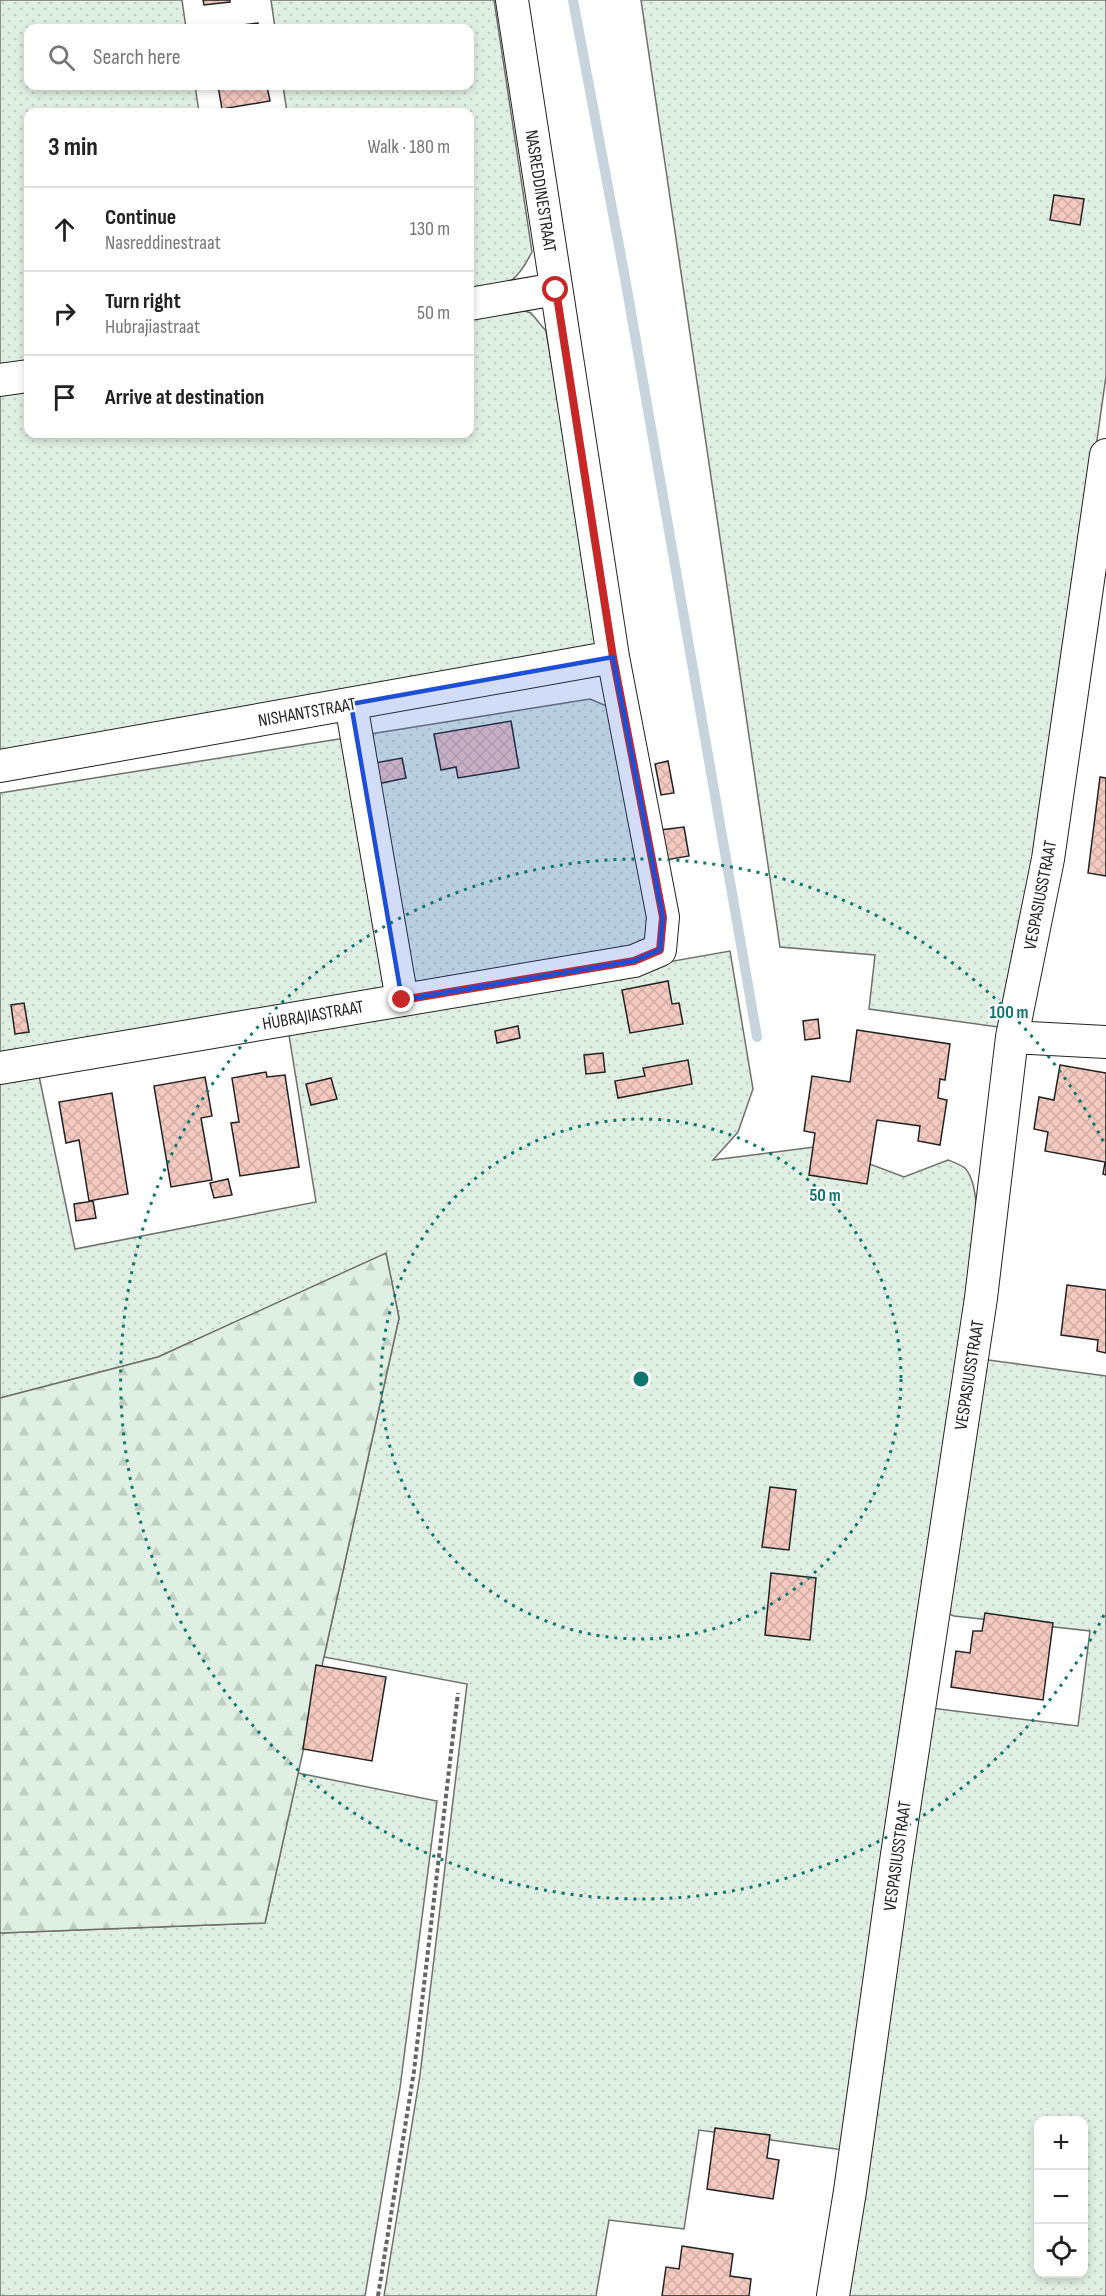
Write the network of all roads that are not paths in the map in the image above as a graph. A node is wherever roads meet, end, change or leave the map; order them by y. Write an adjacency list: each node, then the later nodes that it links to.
1 (512, 0): 2 (street, NASREDDINESTRAAT)
2 (556, 290): 3 (street); 7 (street, NASREDDINESTRAAT)
3 (474, 303)
4 (24, 377): 5 (street)
5 (0, 380)
6 (1106, 455): 12 (street, VESPASIUSSTRAAT)
7 (613, 657): 8 (street, NISHANTSTRAAT); 10 (street, NASREDDINESTRAAT)
8 (351, 704): 9 (street, NISHANTSTRAAT); 11 (street)
9 (0, 766)
10 (660, 950): 11 (street, HUBRAJIASTRAAT)
11 (402, 1000): 14 (street, HUBRAJIASTRAAT)
12 (1012, 1036): 13 (street); 15 (street, VESPASIUSSTRAAT)
13 (1106, 1042)
14 (0, 1068)
15 (833, 2296)

